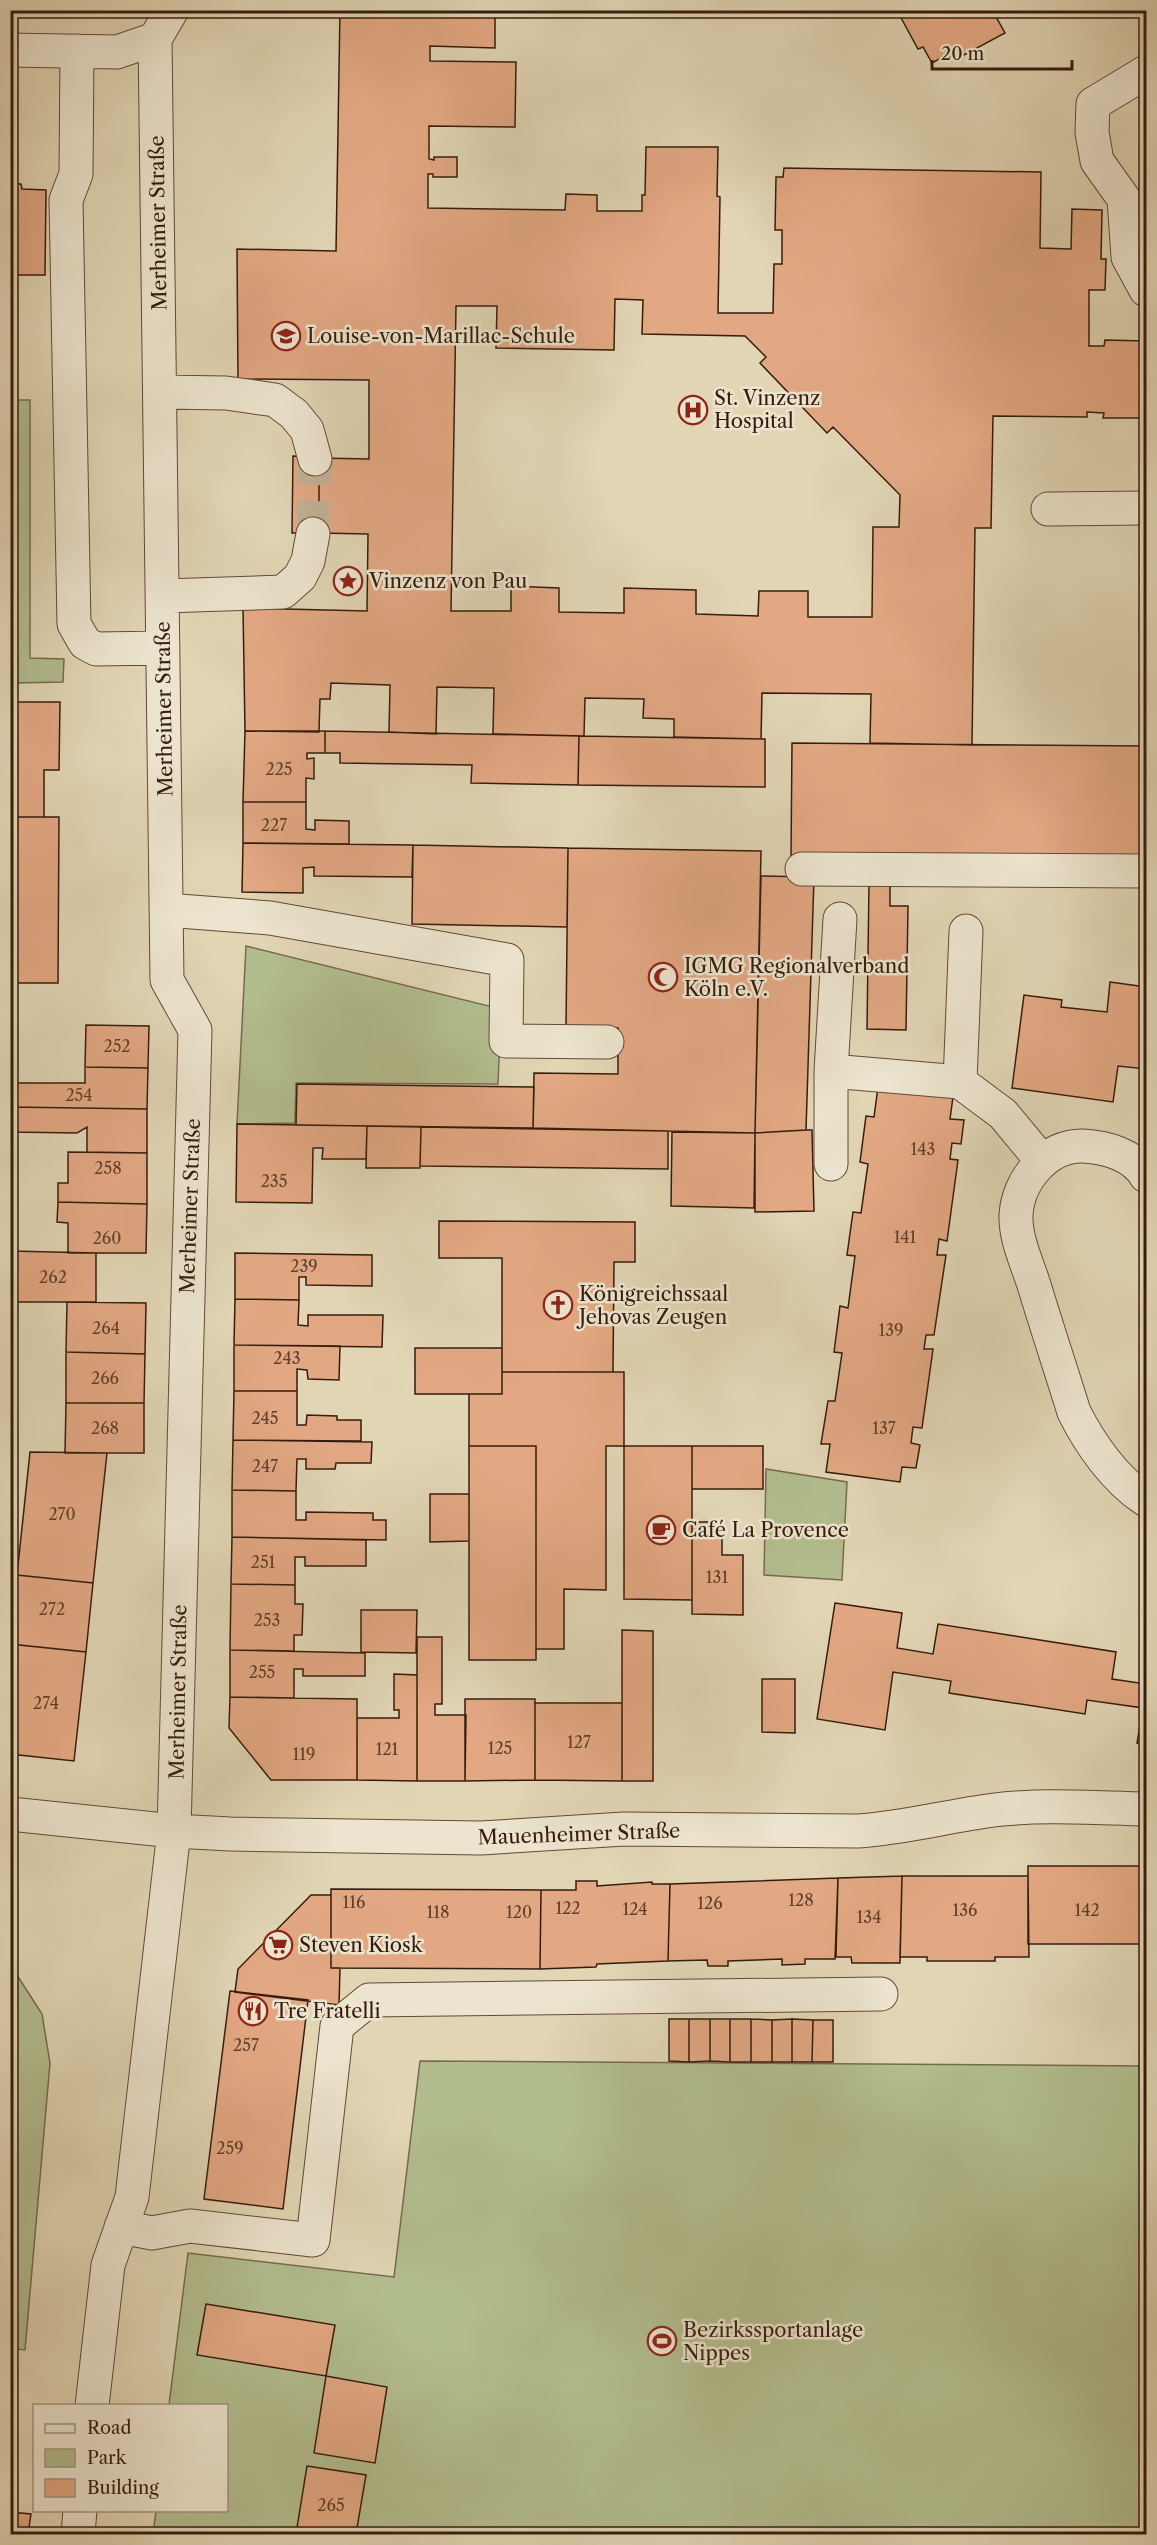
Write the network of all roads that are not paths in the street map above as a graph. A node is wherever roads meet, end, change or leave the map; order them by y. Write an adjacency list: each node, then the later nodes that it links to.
1 (172, 10): 2 (street)
2 (155, 39): 4 (street); 7 (street, Merheimer Straße)
3 (10, 50): 4 (street)
4 (77, 51): 13 (street)
5 (1146, 72): 6 (street)
6 (1146, 290)
7 (160, 392): 8 (street); 12 (street, Merheimer Straße)
8 (315, 459)
9 (1146, 508): 10 (street)
10 (1048, 510)
11 (314, 534): 12 (street)
12 (162, 596): 13 (street, Merheimer Straße)
13 (163, 648): 16 (street, Merheimer Straße)
14 (802, 869): 15 (street)
15 (1146, 871)
16 (166, 910): 19 (street); 28 (street, Merheimer Straße)
17 (840, 919): 20 (street)
18 (966, 931): 21 (street)
19 (606, 1042)
20 (831, 1071): 21 (street); 23 (street)
21 (960, 1083): 22 (street)
22 (1042, 1161): 24 (street); 25 (street)
23 (831, 1164)
24 (1146, 1176)
25 (1146, 1500)
26 (1146, 1809): 28 (street, Mauenheimer Straße)
27 (10, 1814): 28 (street, Mauenheimer Straße)
28 (174, 1831): 30 (street, Merheimer Straße)
29 (881, 1994): 30 (street)
30 (121, 2227): 31 (street, Merheimer Straße)
31 (92, 2404)
32 (80, 2512): 33 (street)
33 (78, 2535)

